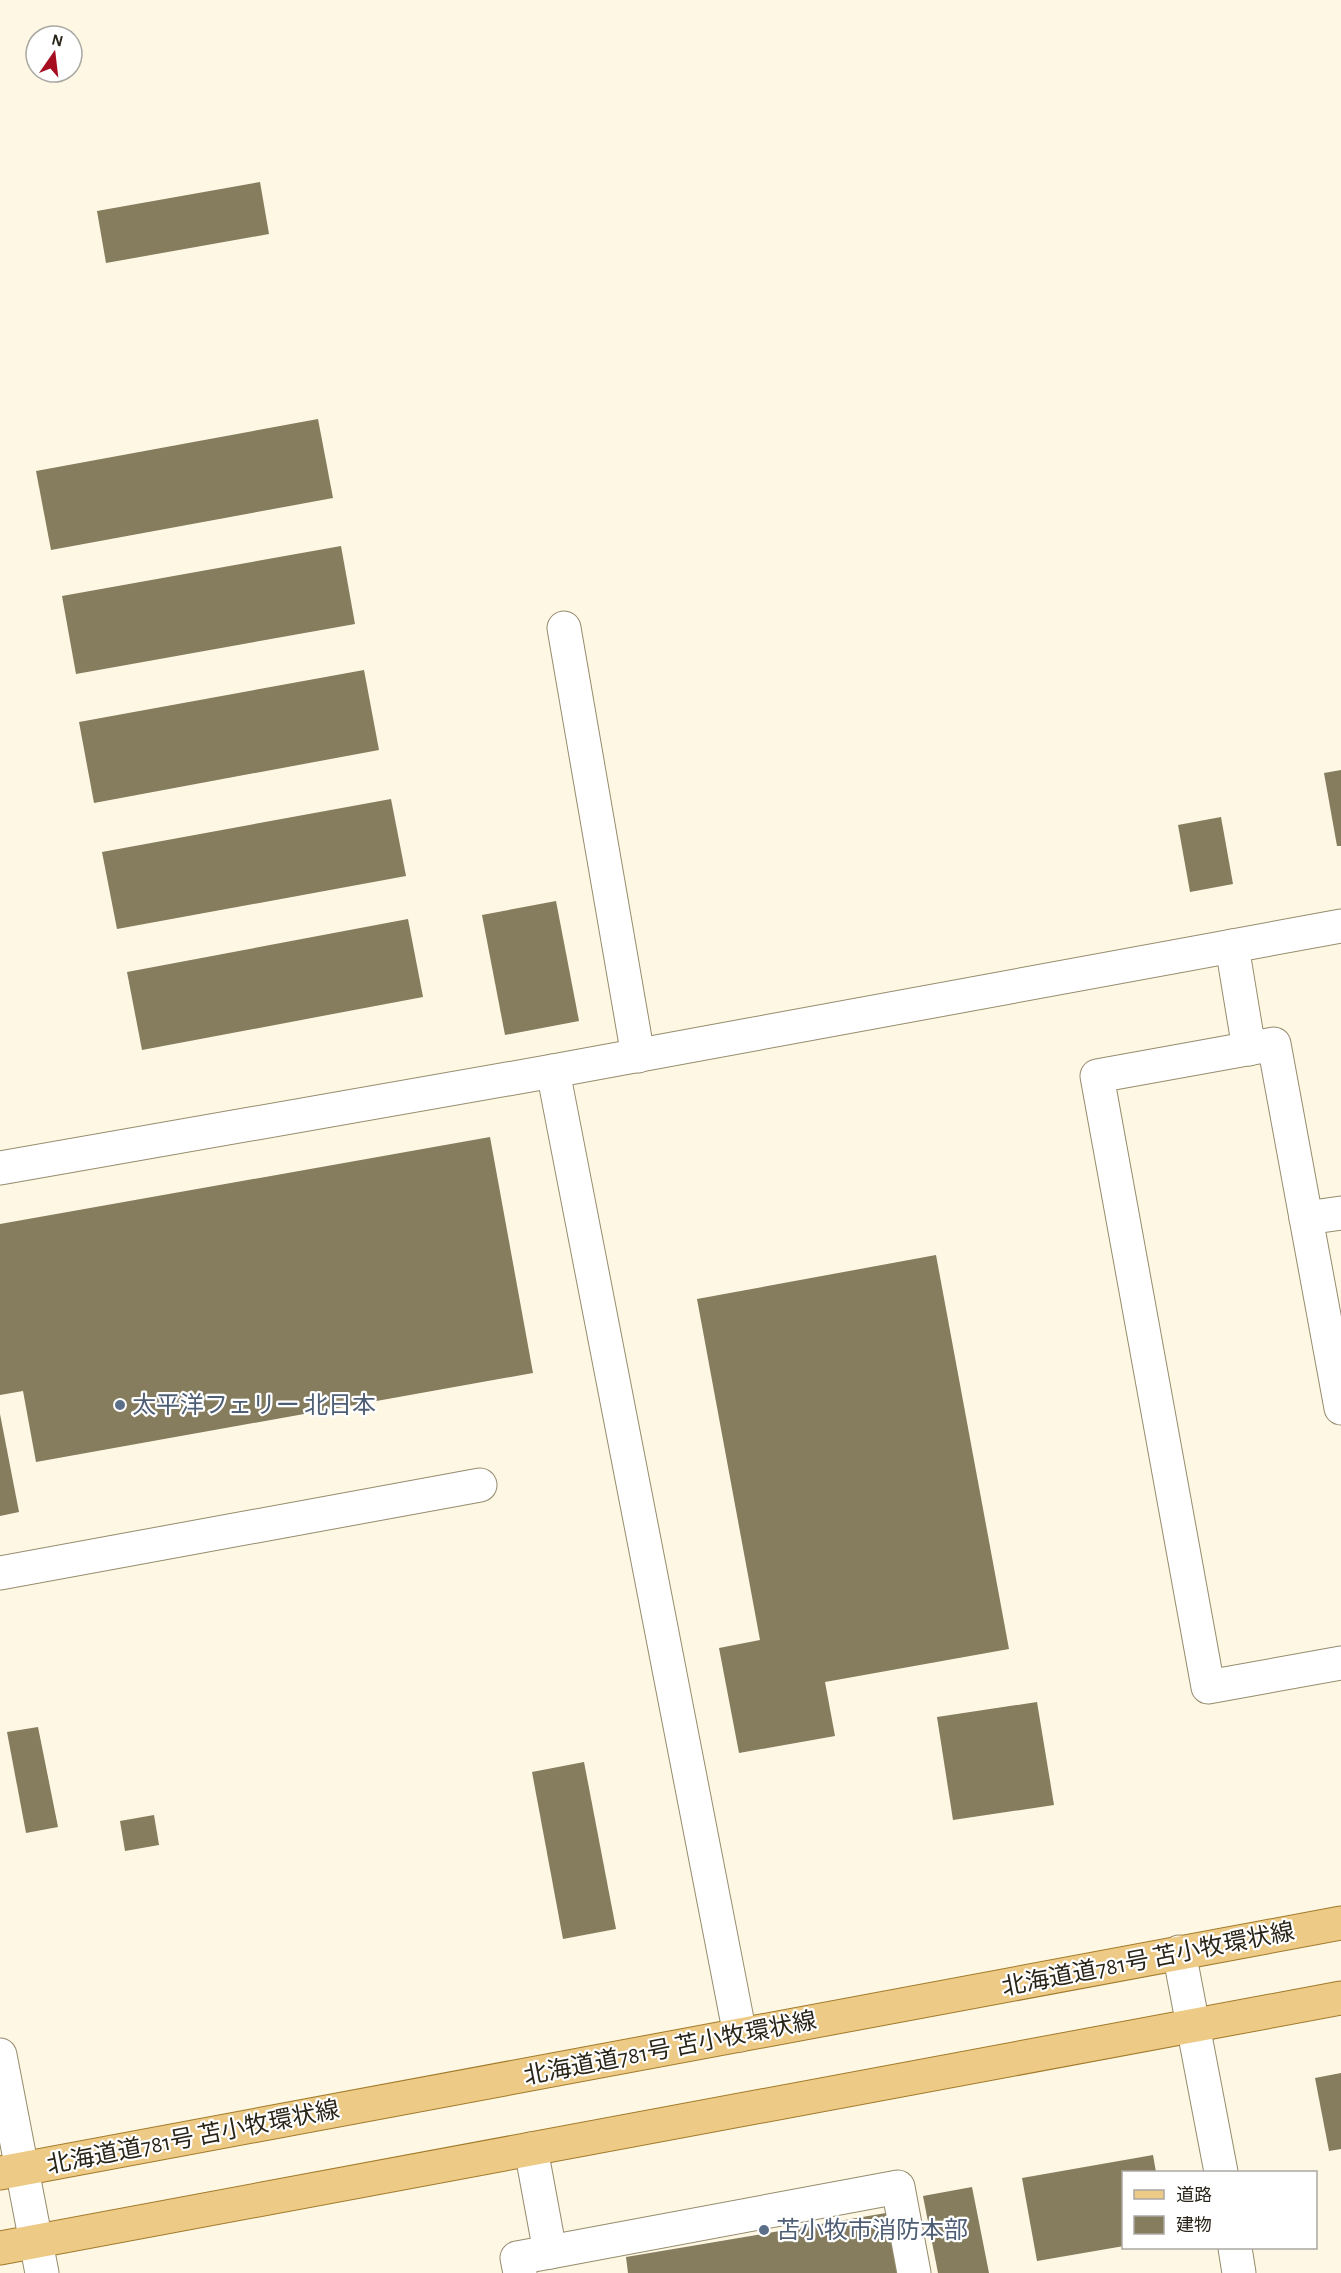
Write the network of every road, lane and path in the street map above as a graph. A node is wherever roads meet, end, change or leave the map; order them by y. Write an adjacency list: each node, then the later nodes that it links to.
1 (564, 628): 5 (street)
2 (1341, 926): 3 (street)
3 (1232, 946): 4 (street); 5 (street)
4 (1249, 1048): 9 (street); 13 (street)
5 (638, 1056): 6 (street)
6 (553, 1071): 7 (street); 18 (street)
7 (0, 1168)
8 (1341, 1213): 9 (street)
9 (1306, 1218): 10 (street)
10 (1341, 1408)
11 (480, 1485): 12 (street)
12 (0, 1573)
13 (1341, 1663)
14 (1341, 1923): 15 (main road, 北海道道781号 苫小牧環状線)
15 (1179, 1953): 17 (street); 18 (main road, 北海道道781号 苫小牧環状線)
16 (1341, 1998): 17 (main road)
17 (1194, 2026): 20 (main road); 22 (street)
18 (740, 2035): 21 (main road, 北海道道781号 苫小牧環状線)
19 (0, 2055): 21 (street)
20 (531, 2149): 23 (main road); 26 (street)
21 (11, 2171): 23 (street)
22 (1221, 2171)
23 (36, 2241): 24 (main road); 27 (street)
24 (0, 2248)
25 (1234, 2249): 30 (street)
26 (550, 2252): 28 (street); 29 (street)
27 (42, 2273)
28 (520, 2273)
29 (914, 2273)
30 (1239, 2273)

